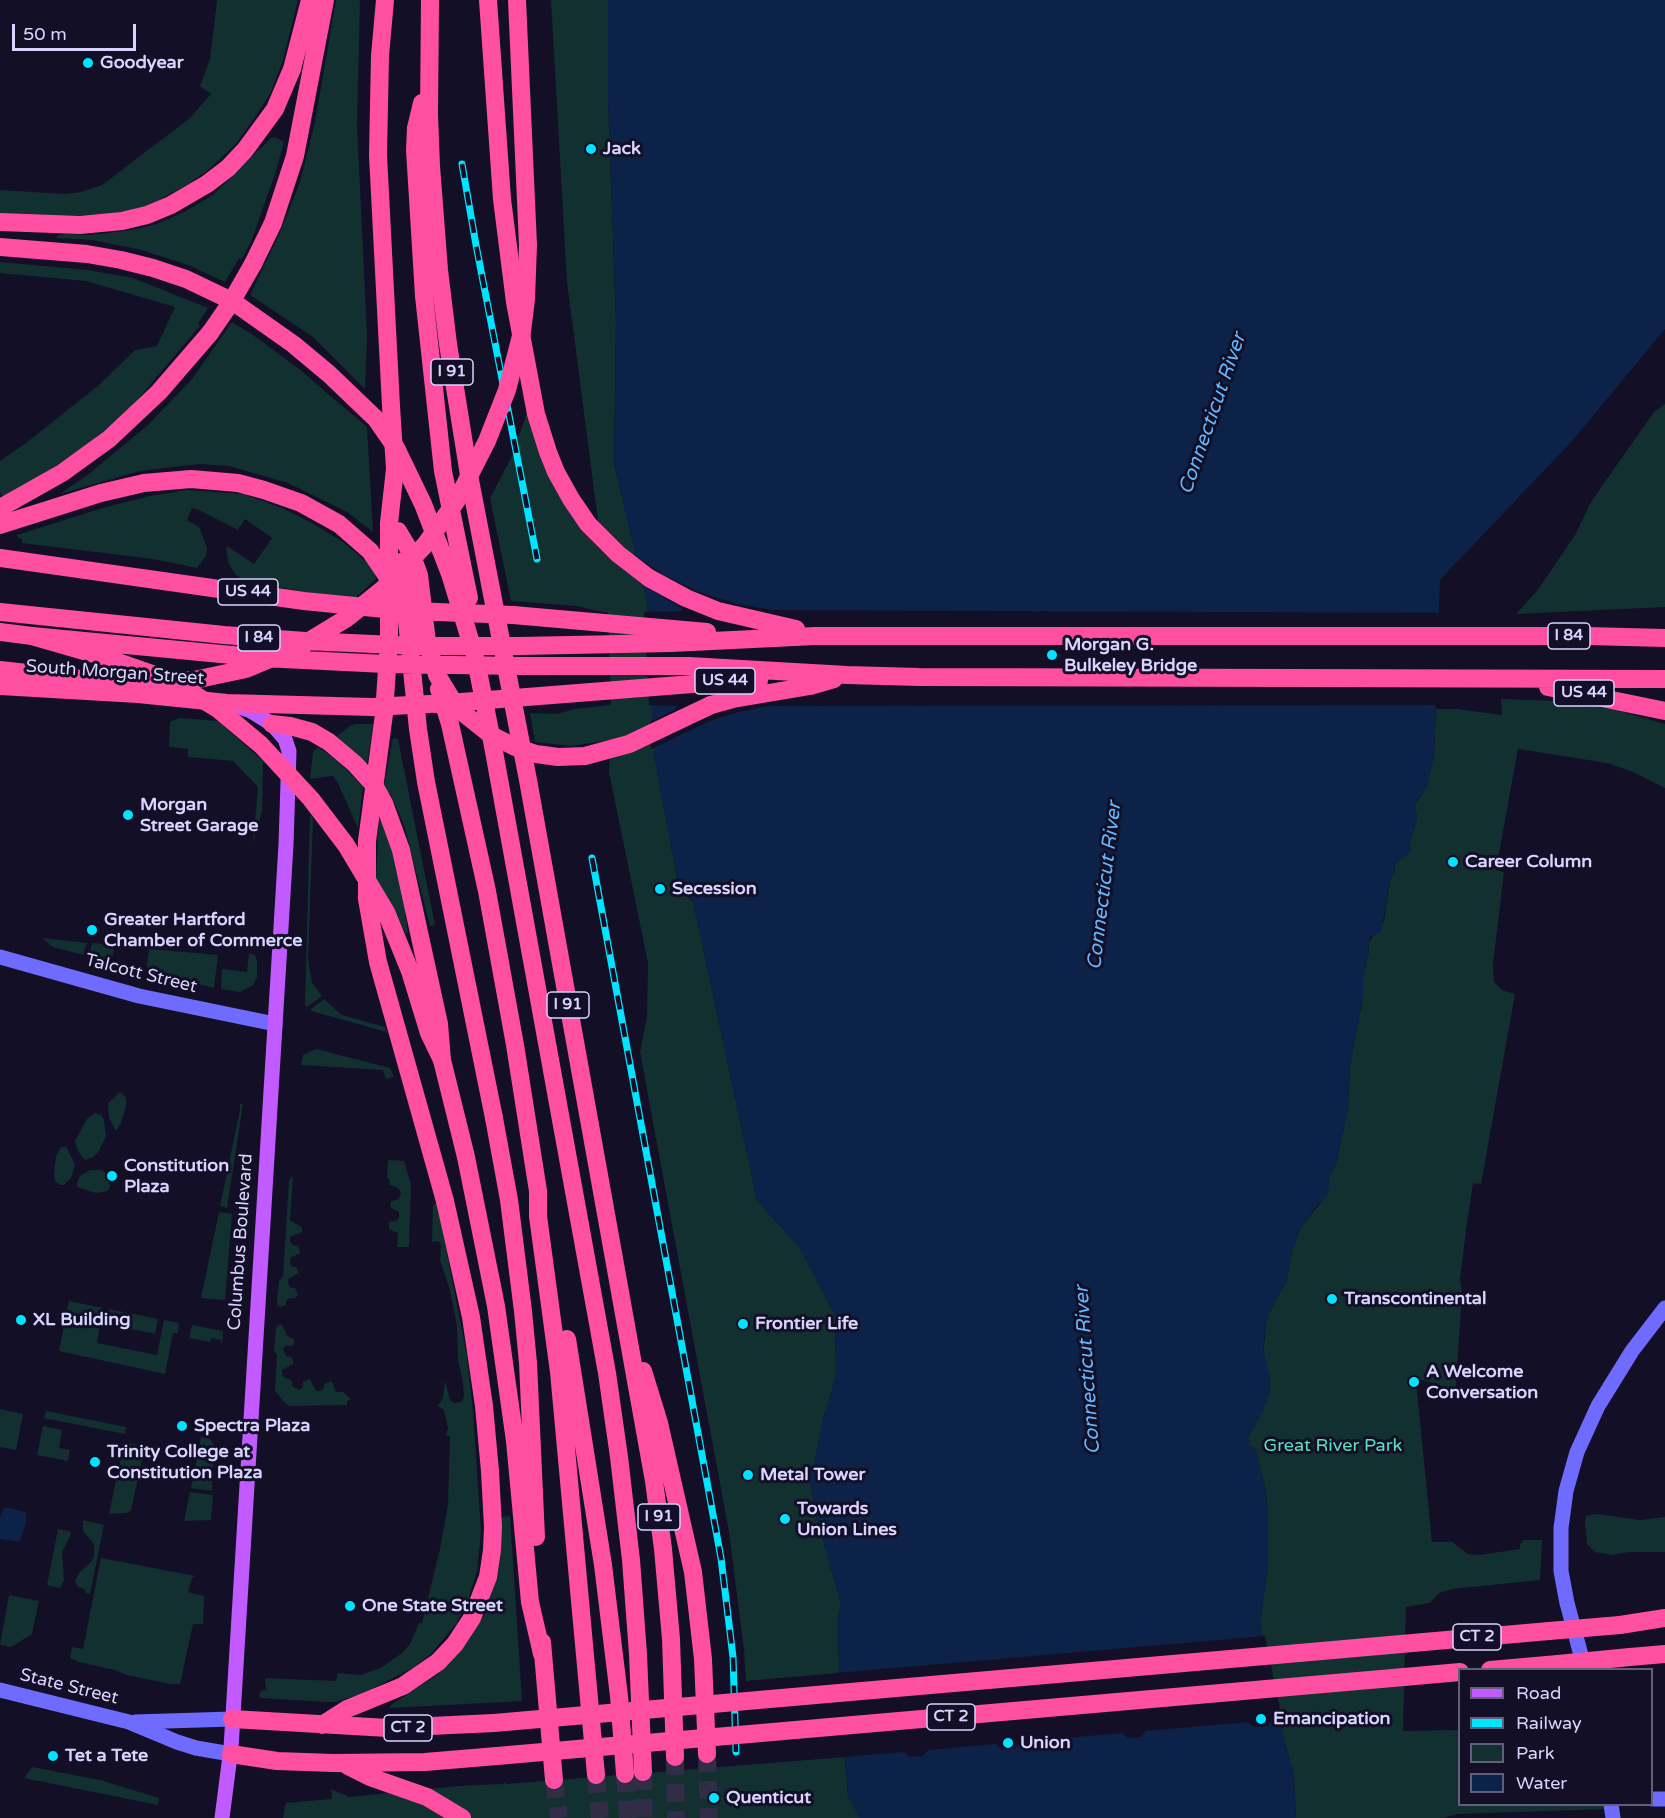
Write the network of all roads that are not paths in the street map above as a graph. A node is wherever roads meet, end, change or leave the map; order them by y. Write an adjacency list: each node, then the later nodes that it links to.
1 (310, 0): 8 (highway)
2 (325, 0): 11 (highway, bridge)
3 (385, 0): 10 (highway, bridge)
4 (430, 0): 7 (highway, I 91)
5 (488, 0): 17 (highway)
6 (518, 0): 21 (highway, bridge)
7 (429, 83): 20 (highway); 34 (highway, I 91)
8 (0, 222)
9 (0, 248): 20 (highway)
10 (395, 469): 12 (highway, bridge); 44 (highway, bridge)
11 (5, 514): 32 (highway)
12 (399, 531): 22 (highway, bridge); 36 (highway, bridge)
13 (0, 558): 18 (highway, US 44, bridge)
14 (0, 612): 18 (highway, I 84, bridge)
15 (0, 632): 16 (highway, I 84)
16 (32, 636): 22 (highway, I 84, bridge); 31 (highway, bridge)
17 (815, 636): 18 (highway, I 84); 19 (highway, I 84)
18 (768, 637)
19 (1665, 638)
20 (475, 656): 32 (highway)
21 (0, 670)
22 (847, 675): 23 (highway, I 84); 26 (highway, US 44, bridge)
23 (1502, 678): 24 (highway, I 84); 27 (highway, US 44)
24 (1665, 679)
25 (0, 686): 26 (highway, South Morgan Street / US 44)
26 (227, 704): 28 (main road, Columbus Boulevard)
27 (1665, 711)
28 (272, 724): 30 (main road, Columbus Boulevard); 31 (highway)
29 (0, 957): 30 (street, Talcott Street)
30 (275, 1024): 42 (main road, Columbus Boulevard)
31 (442, 1060): 36 (highway)
32 (538, 1191): 49 (highway)
33 (1665, 1308): 39 (street)
34 (631, 1352): 46 (highway); 47 (highway, I 91)
35 (1665, 1620): 44 (highway, CT 2, bridge)
36 (542, 1654): 50 (highway)
37 (1665, 1654): 38 (highway, CT 2, bridge)
38 (1513, 1668)
39 (1584, 1668)
40 (1458, 1672): 48 (highway, CT 2, bridge)
41 (0, 1690): 43 (street, State Street)
42 (232, 1719): 43 (street, State Street); 44 (highway, CT 2); 45 (main road, Columbus Boulevard)
43 (129, 1722): 45 (street, State Street)
44 (322, 1725)
45 (231, 1754): 48 (highway, CT 2); 51 (main road, Columbus Boulevard)
46 (707, 1754)
47 (675, 1757)
48 (344, 1763): 52 (highway)
49 (596, 1775)
50 (554, 1780)
51 (222, 1818)
52 (462, 1818)

